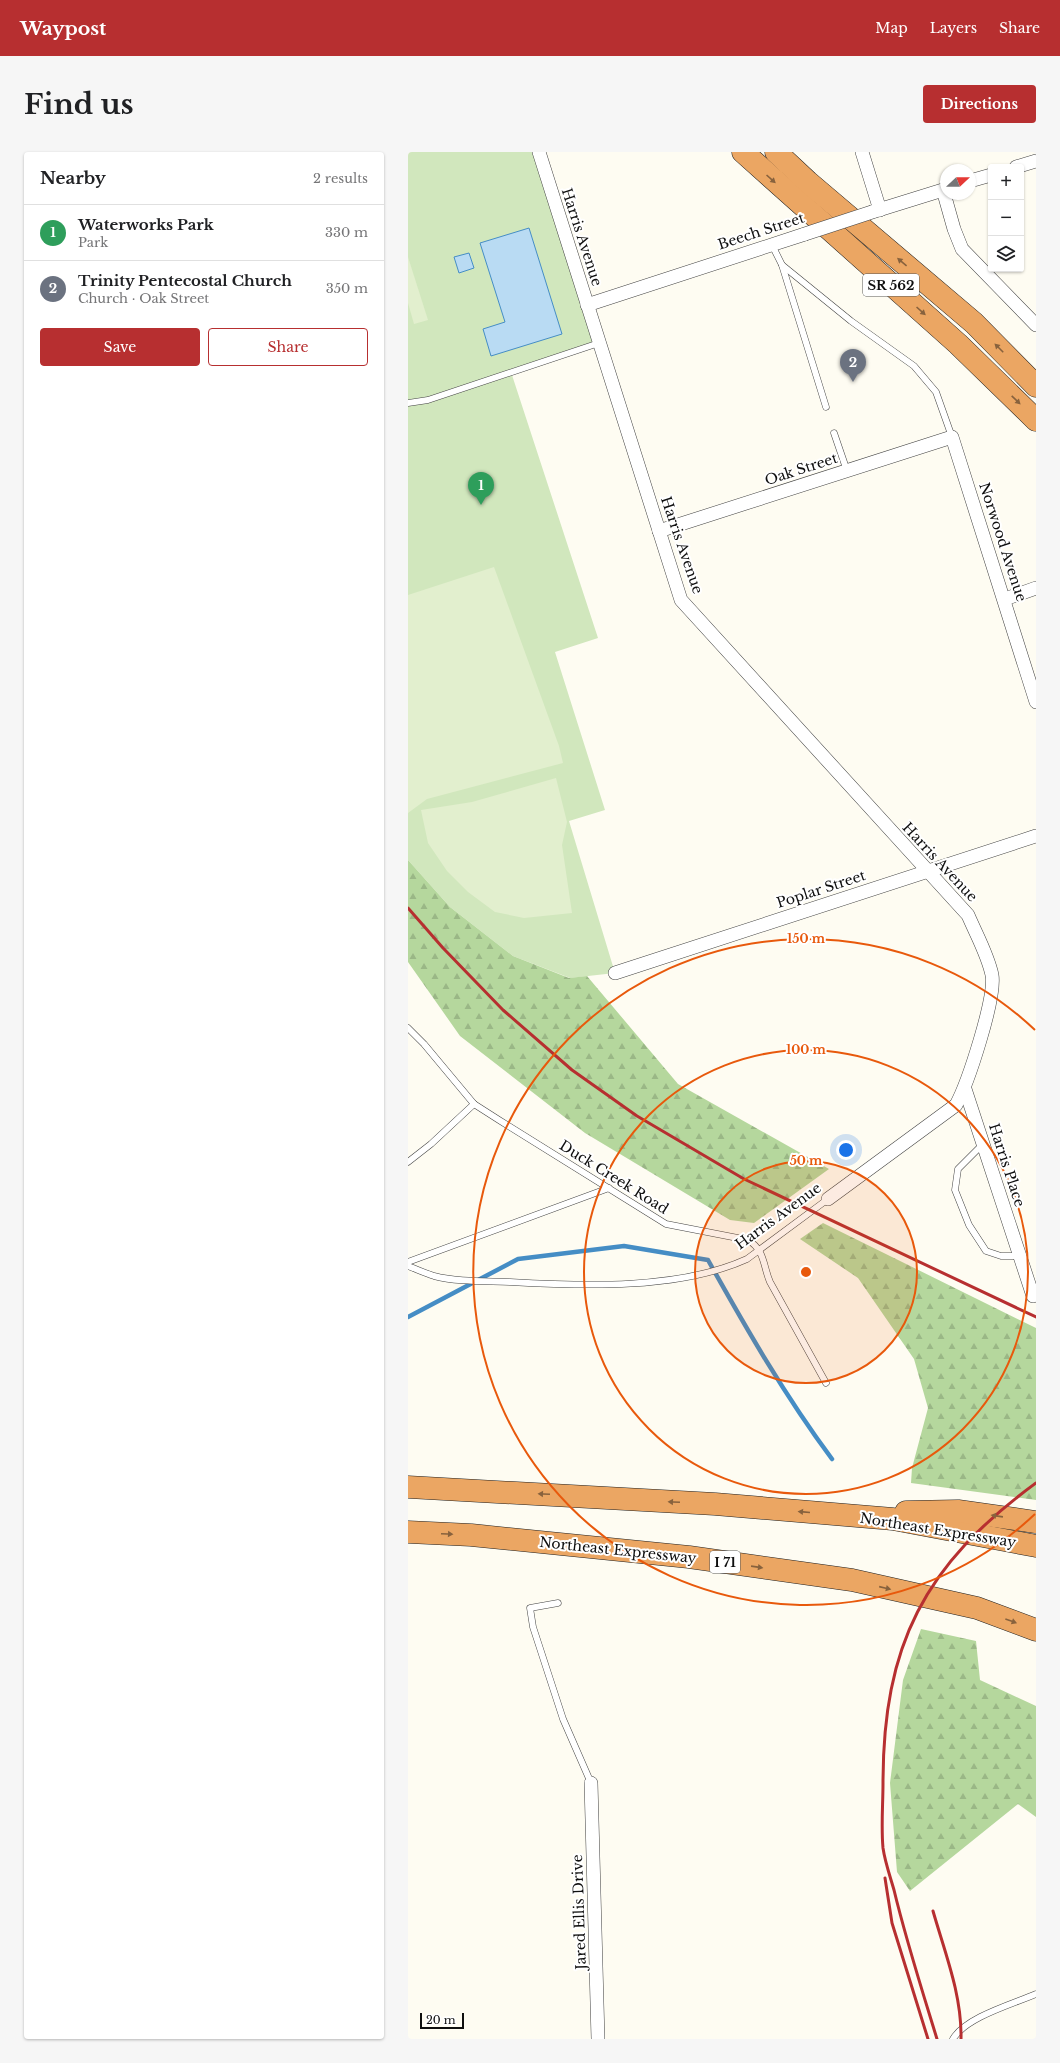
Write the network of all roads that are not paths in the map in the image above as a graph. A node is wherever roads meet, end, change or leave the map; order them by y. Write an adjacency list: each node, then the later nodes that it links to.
1 (539, 152): 14 (street, Harris Avenue)
2 (743, 152): 20 (highway, SR 562, one-way to 20)
3 (776, 152): 17 (highway, SR 562, one-way to 3)
4 (862, 152): 11 (street)
5 (1036, 161): 6 (street)
6 (1024, 165)
7 (988, 176): 8 (street)
8 (976, 179)
9 (940, 191): 11 (street, Beech Street)
10 (947, 200): 15 (street)
11 (876, 211): 12 (street, Beech Street, bridge)
12 (772, 245): 13 (lane); 14 (street, Beech Street)
13 (782, 265): 19 (lane); 22 (lane)
14 (587, 305): 16 (street, Harris Avenue)
15 (1036, 325)
16 (599, 343): 18 (lane); 24 (street, Harris Avenue)
17 (1036, 386)
18 (408, 403)
19 (826, 407)
20 (1036, 420)
21 (834, 433): 23 (lane)
22 (952, 437): 23 (street, Oak Street); 26 (street, Norwood Avenue)
23 (847, 471): 24 (street, Oak Street)
24 (659, 531): 29 (street, Harris Avenue)
25 (1036, 588): 26 (street)
26 (1005, 599): 27 (street, Norwood Avenue)
27 (1036, 702)
28 (1036, 836): 29 (street, Poplar Street)
29 (927, 872): 30 (street, Poplar Street); 32 (street, Harris Avenue)
30 (615, 973)
31 (408, 1028): 33 (lane, Duck Creek Road)
32 (965, 1089): 34 (street, Harris Place); 37 (street, Harris Avenue)
33 (474, 1104): 35 (lane); 36 (lane, Duck Creek Road)
34 (983, 1144): 39 (street, Harris Place); 39 (lane)
35 (408, 1162)
36 (609, 1188): 38 (lane, Duck Creek Road); 40 (lane)
37 (828, 1199): 38 (lane, Harris Avenue)
38 (760, 1249): 41 (lane, Harris Avenue); 43 (lane)
39 (1020, 1256): 42 (street, Harris Place)
40 (408, 1262)
41 (408, 1266)
42 (1033, 1296)
43 (826, 1383)
44 (408, 1487): 45 (highway, Northeast Expressway, one-way to 44)
45 (834, 1514): 46 (highway, one-way to 45); 48 (highway, Northeast Expressway)
46 (1036, 1522)
47 (408, 1532): 50 (highway, Northeast Expressway / I 71, one-way to 50)
48 (1036, 1546)
49 (558, 1603): 51 (lane)
50 (1036, 1630)
51 (590, 1783): 53 (street, Jared Ellis Drive)
52 (1036, 1994): 54 (lane)
53 (598, 2039)
54 (953, 2039)

